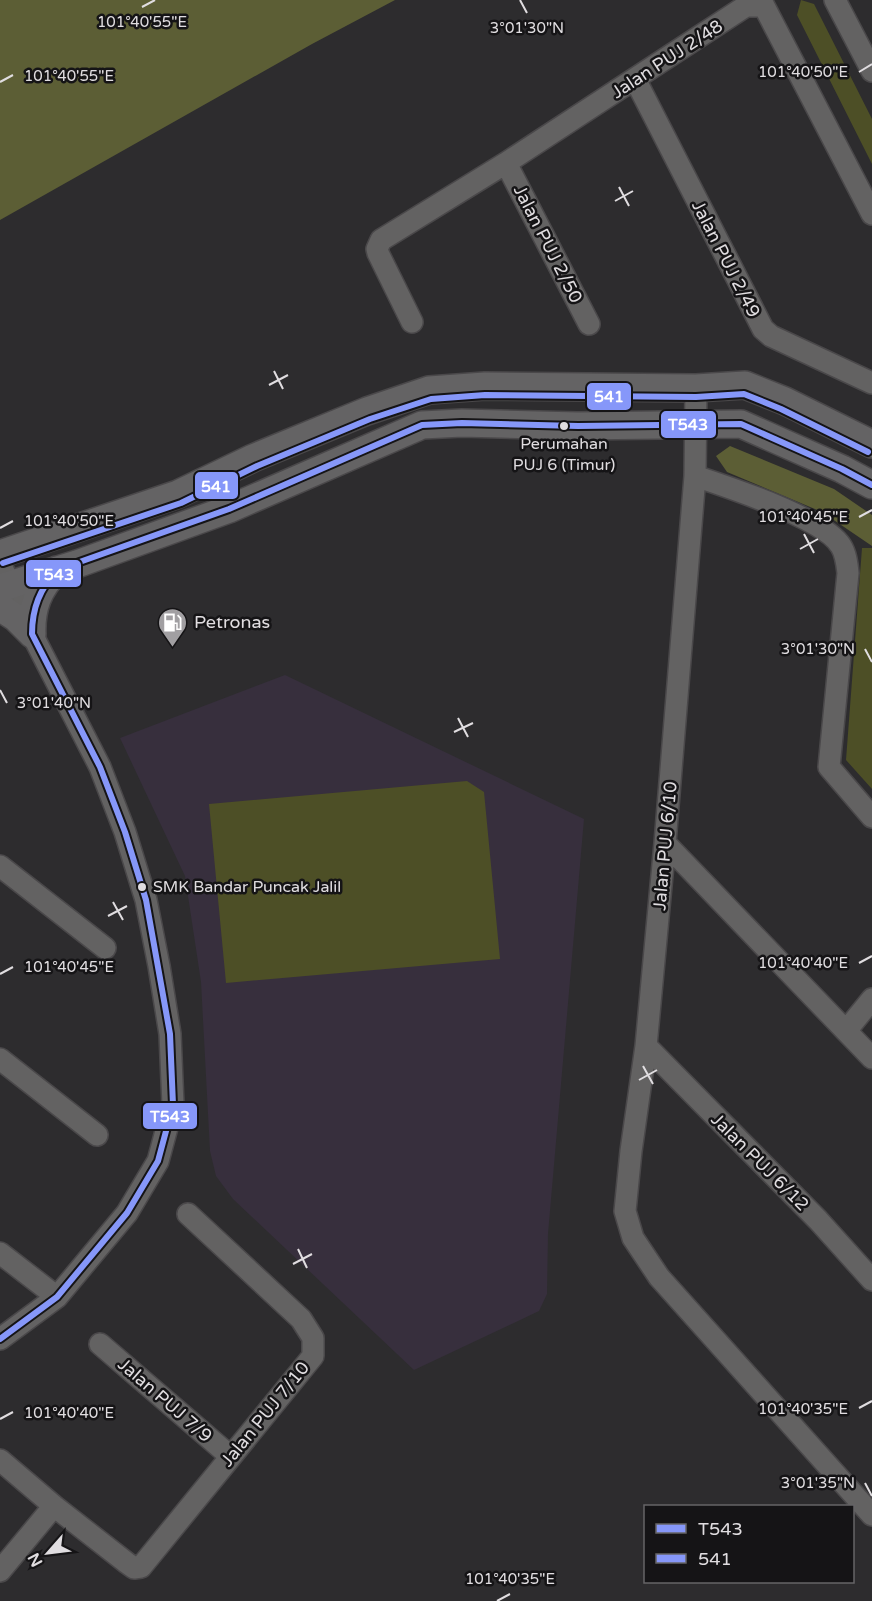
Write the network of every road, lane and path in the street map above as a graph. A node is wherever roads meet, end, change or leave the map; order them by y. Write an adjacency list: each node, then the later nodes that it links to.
1 (835, 0): 3 (street)
2 (762, 3): 4 (street, Jalan PUJ 2/48); 6 (street, Jalan PUJ 2/48)
3 (872, 71)
4 (635, 79): 5 (street, Jalan PUJ 2/48); 9 (street, Jalan PUJ 2/49)
5 (506, 163): 7 (street, Jalan PUJ 2/48); 8 (street, Jalan PUJ 2/50)
6 (872, 214)
7 (412, 322)
8 (589, 324)
9 (872, 383)
10 (696, 388): 11 (street, Jalan PUJ 6/10); 12 (main road); 15 (main road)
11 (696, 425): 13 (street, Jalan PUJ 6/10); 14 (main road); 16 (main road)
12 (870, 437)
13 (695, 476): 19 (street); 20 (street, Jalan PUJ 6/10)
14 (872, 485)
15 (0, 554)
16 (57, 570): 17 (main road); 18 (main road)
17 (2, 586): 18 (main road)
18 (32, 634): 32 (street)
19 (872, 817)
20 (665, 843): 24 (street); 25 (street, Jalan PUJ 6/10)
21 (0, 866): 22 (street)
22 (105, 948)
23 (872, 999): 24 (street)
24 (846, 1031): 26 (street)
25 (646, 1046): 31 (street, Jalan PUJ 6/12); 38 (street, Jalan PUJ 6/10)
26 (872, 1058)
27 (0, 1059): 28 (street)
28 (97, 1135)
29 (188, 1214): 35 (street, Jalan PUJ 7/10)
30 (0, 1254): 32 (street)
31 (872, 1280)
32 (57, 1297): 33 (street)
33 (0, 1339)
34 (100, 1344): 35 (street, Jalan PUJ 7/9)
35 (230, 1456): 37 (street, Jalan PUJ 7/10)
36 (0, 1460): 37 (street)
37 (54, 1506): 39 (street)
38 (872, 1515)
39 (0, 1571)

